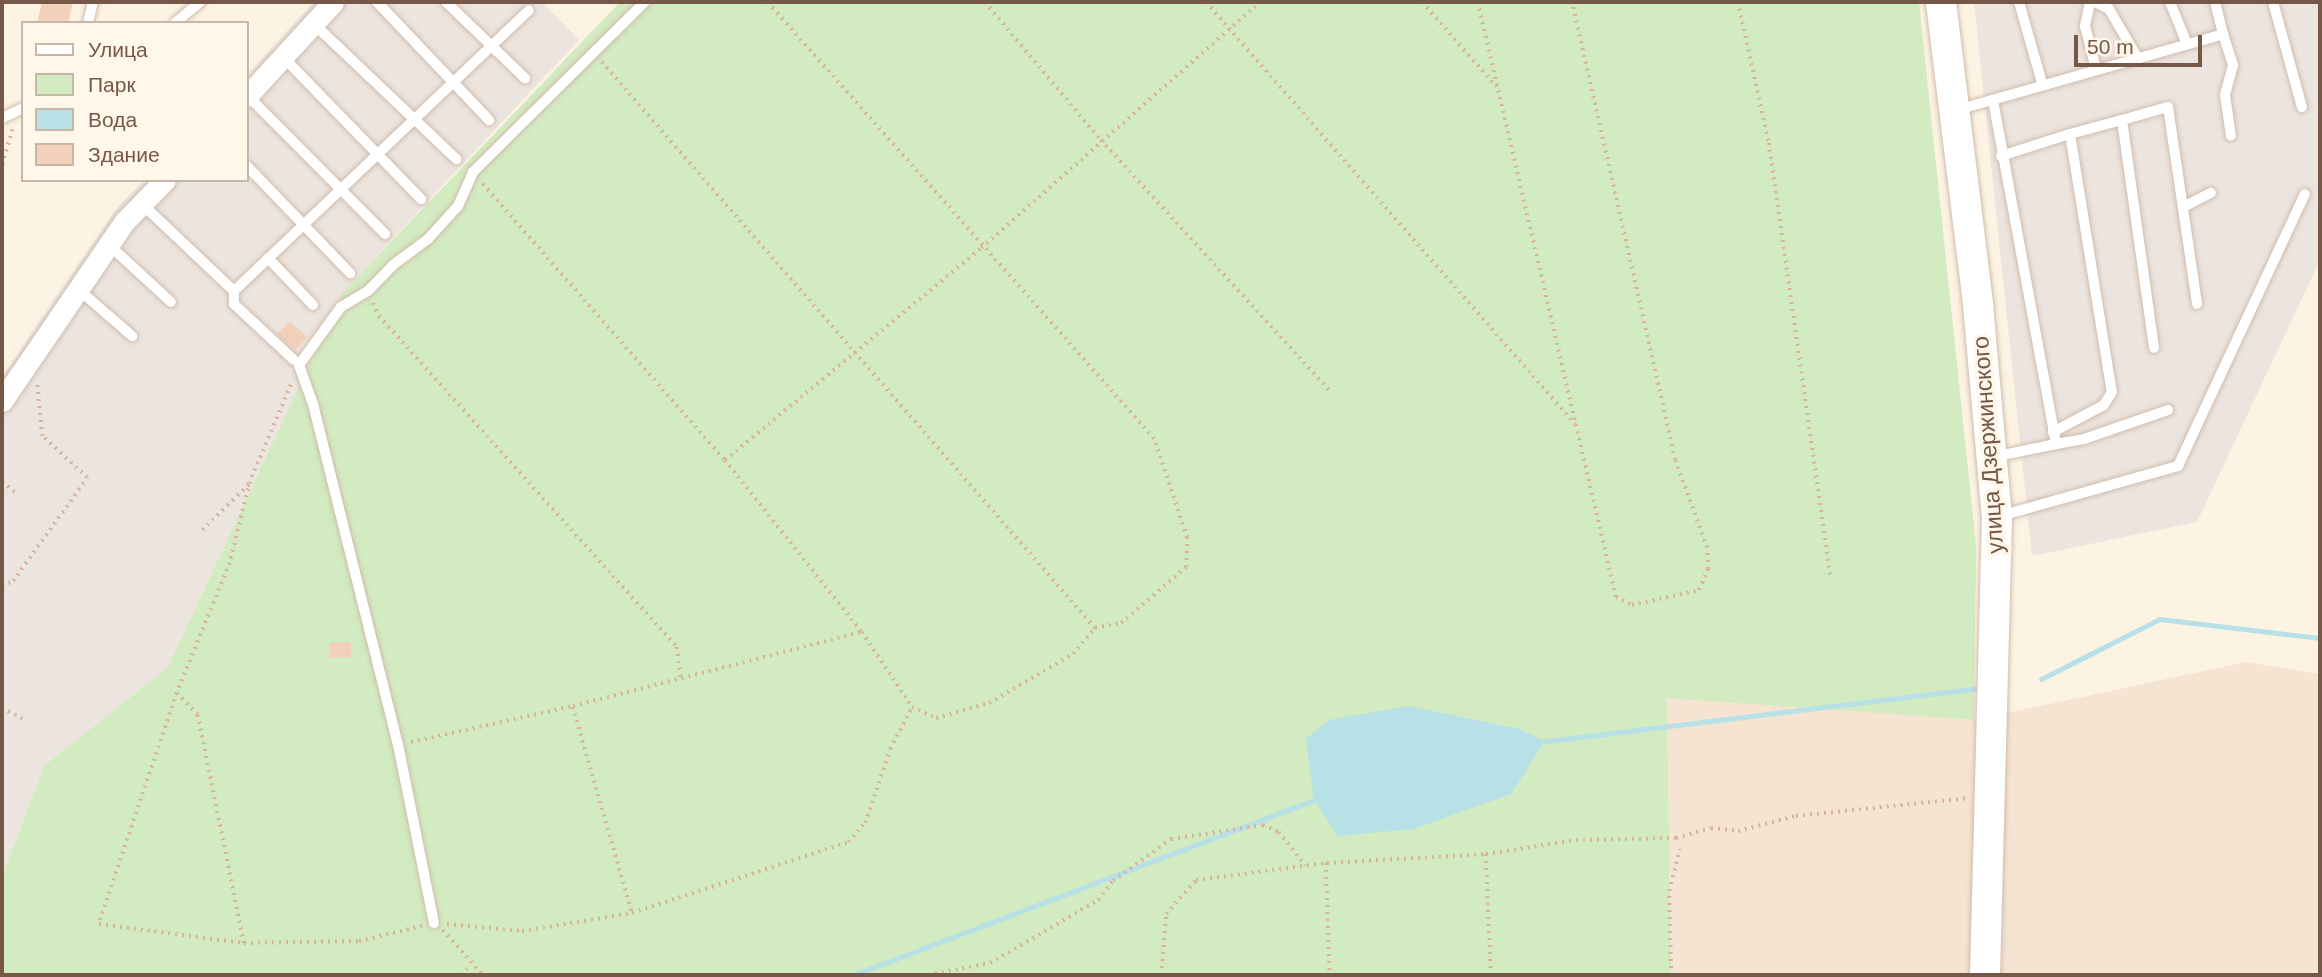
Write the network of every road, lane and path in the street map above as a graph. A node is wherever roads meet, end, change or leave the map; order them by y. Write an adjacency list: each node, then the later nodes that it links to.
1 (93, 2): 22 (lane)
2 (200, 2): 23 (lane)
3 (333, 2): 24 (street)
4 (377, 2): 34 (lane)
5 (446, 2): 28 (lane)
6 (645, 2): 29 (lane)
7 (767, 2): 66 (path)
8 (985, 2): 49 (path)
9 (1206, 2): 25 (path)
10 (1260, 2): 25 (path)
11 (1422, 2): 36 (path)
12 (1478, 2): 36 (path)
13 (1572, 2): 83 (path)
14 (1738, 2): 92 (path)
15 (1941, 2): 42 (street, улица Дзержинского)
16 (2019, 2): 35 (lane)
17 (2093, 2): 30 (lane); 32 (lane)
18 (2170, 2): 27 (lane)
19 (2215, 2): 26 (lane)
20 (2273, 2): 40 (lane)
21 (528, 10): 28 (lane)
22 (88, 21)
23 (177, 21)
24 (316, 25): 31 (street); 44 (lane)
25 (1230, 29): 49 (path); 83 (path)
26 (2222, 34): 27 (lane); 48 (lane)
27 (2187, 44): 30 (lane)
28 (491, 45): 33 (lane); 34 (lane)
29 (592, 51): 55 (lane); 77 (path)
30 (2137, 57): 32 (lane)
31 (284, 58): 37 (street); 50 (lane)
32 (2095, 69): 35 (lane)
33 (525, 78)
34 (453, 82): 44 (lane); 45 (lane)
35 (2042, 83): 39 (lane)
36 (1498, 87): 83 (path)
37 (248, 95)
38 (248, 97): 57 (lane)
39 (1993, 100): 42 (lane); 51 (lane)
40 (2302, 107)
41 (19, 111): 43 (lane); 53 (path)
42 (1954, 111): 85 (street, улица Дзержинского)
43 (2, 118)
44 (414, 119): 50 (lane); 52 (lane)
45 (489, 120)
46 (2122, 120): 47 (lane); 62 (lane); 76 (lane)
47 (2070, 134): 51 (lane); 84 (lane)
48 (2231, 136)
49 (1101, 140): 66 (path); 80 (path)
50 (377, 154): 57 (lane); 60 (lane)
51 (2001, 156): 84 (lane)
52 (456, 159)
53 (2, 165)
54 (248, 167): 63 (lane)
55 (473, 172): 71 (lane); 86 (path)
56 (163, 182): 61 (street)
57 (341, 189): 63 (lane); 64 (lane)
58 (2211, 193): 62 (lane)
59 (2305, 194): 90 (lane)
60 (421, 199)
61 (142, 204): 65 (street); 70 (lane)
62 (2185, 206): 73 (lane)
63 (303, 224): 67 (lane); 68 (lane)
64 (385, 234)
65 (109, 245): 69 (street); 72 (lane)
66 (981, 248): 77 (path); 94 (path)
67 (268, 258): 70 (lane); 74 (lane)
68 (350, 273)
69 (78, 289): 75 (lane); 78 (street)
70 (234, 291): 79 (lane)
71 (368, 291): 96 (path); 101 (lane)
72 (171, 302)
73 (2197, 304)
74 (313, 305)
75 (132, 336)
76 (2154, 348)
77 (852, 354): 86 (path); 94 (path)
78 (33, 355): 81 (street); 93 (path)
79 (294, 360)
80 (1331, 392)
81 (2, 401)
82 (2168, 410): 84 (lane)
83 (1576, 425)
84 (2055, 438): 85 (lane)
85 (1993, 457): 90 (street, улица Дзержинского)
86 (725, 460): 95 (path)
87 (2, 482): 89 (path)
88 (250, 482): 91 (path)
89 (18, 494)
90 (1997, 517): 102 (street, улица Дзержинского)
91 (202, 530)
92 (1831, 577)
93 (2, 586)
94 (1095, 628): 95 (path)
95 (862, 632): 96 (path)
96 (681, 679): 98 (path)
97 (177, 693): 109 (path)
98 (573, 706): 101 (path); 107 (path)
99 (2, 708): 100 (path)
100 (26, 720)
101 (398, 744): 108 (lane)
102 (1986, 797): 104 (path); 118 (street, улица Дзержинского)
103 (1680, 849): 117 (path)
104 (1486, 853): 105 (path); 116 (path)
105 (1326, 863): 106 (path); 115 (path)
106 (1306, 866): 113 (path); 114 (path)
107 (632, 914)
108 (433, 923): 110 (path)
109 (244, 943)
110 (470, 966): 111 (path); 112 (path)
111 (461, 975)
112 (483, 975)
113 (928, 975)
114 (1161, 975)
115 (1330, 975)
116 (1491, 975)
117 (1671, 975)
118 (1985, 975)

